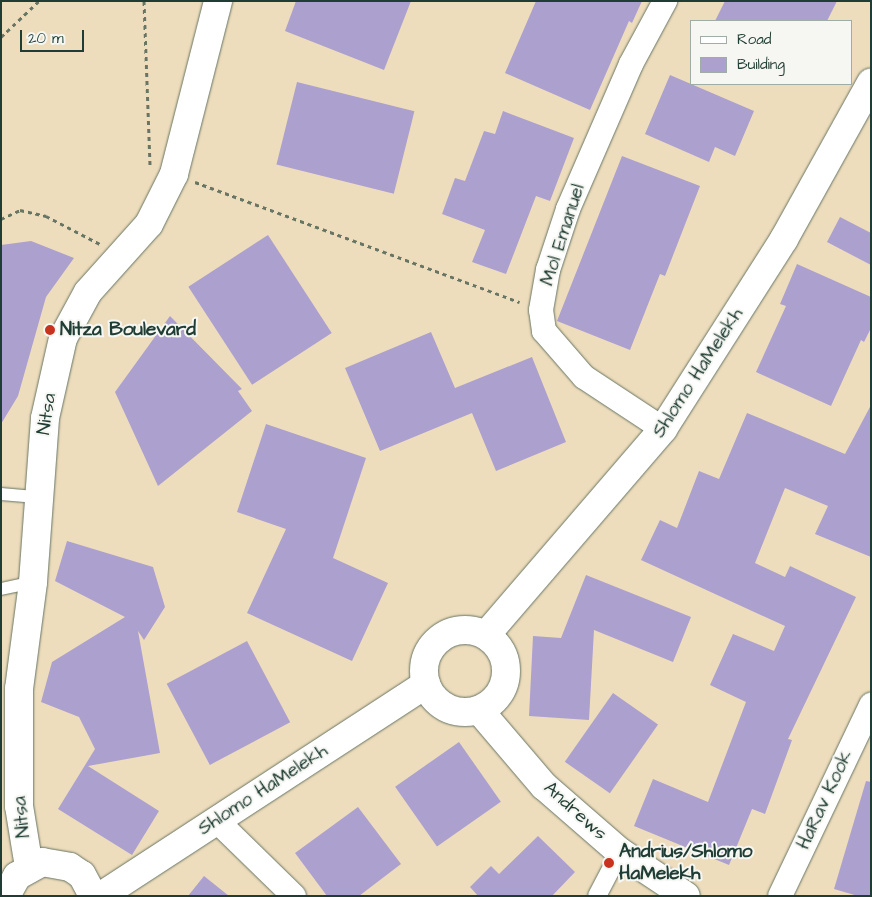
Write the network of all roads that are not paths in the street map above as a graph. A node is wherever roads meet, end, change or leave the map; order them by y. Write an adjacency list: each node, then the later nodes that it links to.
1 (218, 1): 6 (street, Nitsa)
2 (665, 1): 4 (street, Mol Emanuel)
3 (871, 82): 4 (street, Shlomo HaMelekh)
4 (663, 429): 9 (street, Shlomo HaMelekh)
5 (1, 494): 6 (lane)
6 (37, 497): 7 (street, Nitsa)
7 (33, 582): 8 (lane); 11 (street, Nitsa)
8 (1, 589)
9 (486, 635): 10 (street); 13 (street)
10 (426, 684): 13 (street); 14 (street, Shlomo HaMelekh)
11 (10, 690): 16 (street, Nitsa)
12 (871, 705): 23 (street, HaRav Kook)
13 (479, 710): 15 (street, Andrews)
14 (216, 820): 19 (street, Shlomo HaMelekh); 20 (street)
15 (620, 852): 21 (street); 22 (street, Andrews)
16 (28, 867): 17 (street); 18 (street)
17 (6, 896)
18 (93, 896)
19 (101, 896)
20 (294, 896)
21 (597, 896)
22 (686, 896)
23 (780, 896)

